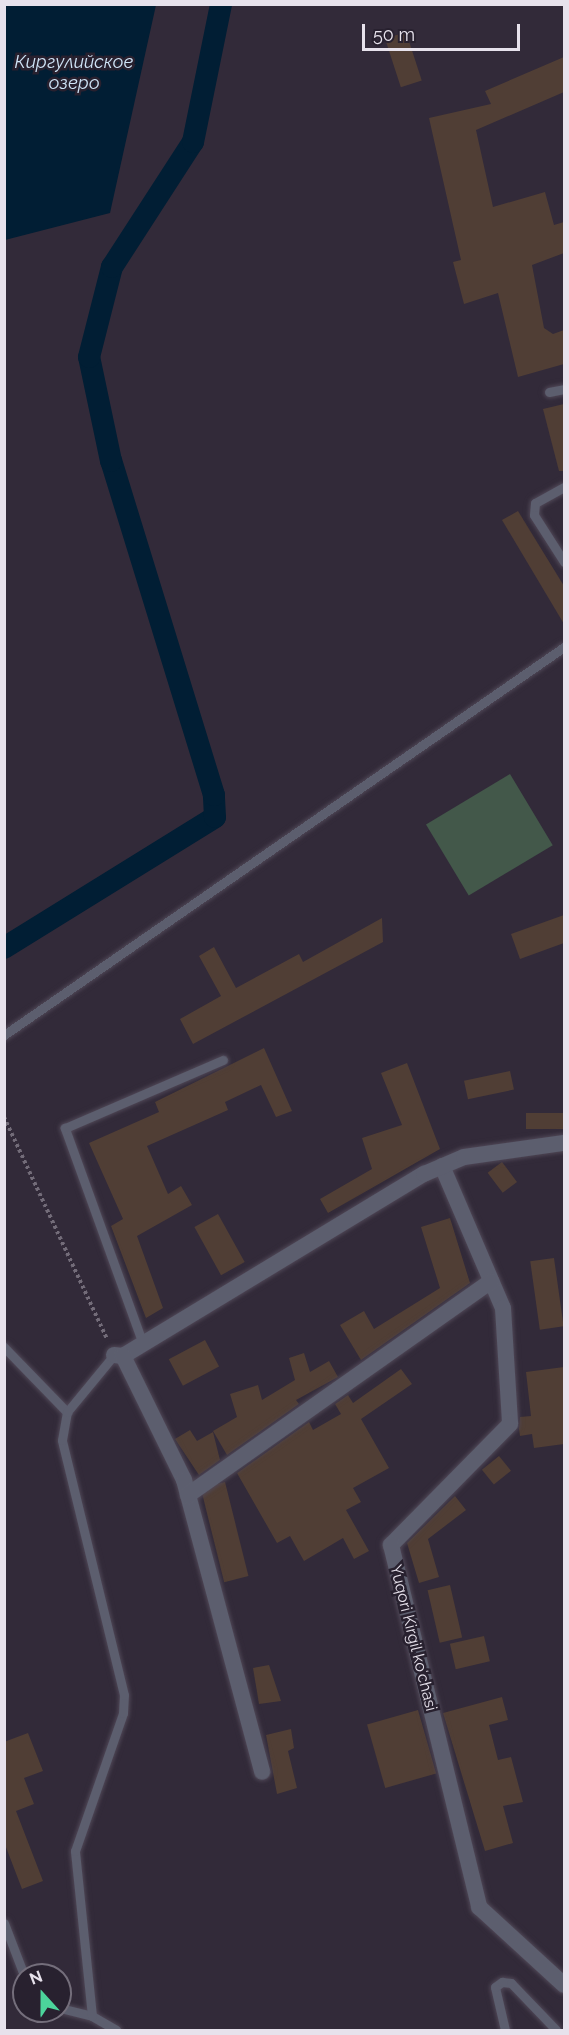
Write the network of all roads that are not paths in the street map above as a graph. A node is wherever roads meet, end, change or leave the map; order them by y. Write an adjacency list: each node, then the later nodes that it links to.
1 (564, 389): 2 (lane)
2 (549, 392)
3 (564, 487): 4 (lane)
4 (564, 562)
5 (564, 647): 6 (lane)
6 (4, 1035)
7 (223, 1060): 11 (lane)
8 (564, 1143): 9 (street)
9 (442, 1166): 10 (street, Yuqori Kirgil koʻchasi); 11 (street)
10 (491, 1281): 15 (street); 19 (street, Yuqori Kirgil koʻchasi)
11 (143, 1344): 13 (street)
12 (4, 1347): 14 (lane)
13 (119, 1356): 14 (lane); 15 (street)
14 (67, 1412): 21 (lane)
15 (188, 1496): 16 (street)
16 (262, 1772)
17 (4, 1923): 18 (lane)
18 (19, 1963)
19 (564, 1985)
20 (72, 2011): 21 (lane)
21 (92, 2016): 22 (lane)
22 (116, 2031)
23 (505, 2031): 24 (lane)
24 (556, 2031)

